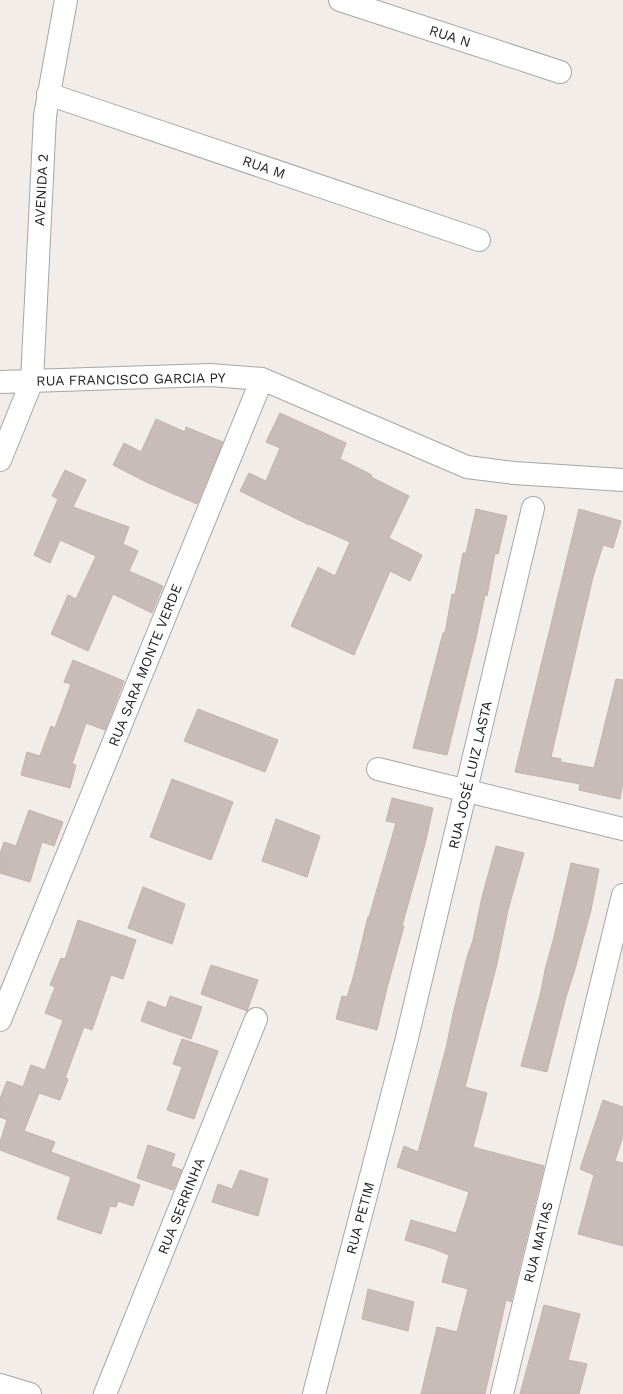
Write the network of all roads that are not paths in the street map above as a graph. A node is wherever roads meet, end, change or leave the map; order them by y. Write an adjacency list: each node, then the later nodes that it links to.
1 (66, 0): 4 (street, AVENIDA 2)
2 (340, 0): 3 (street, RUA N)
3 (560, 72)
4 (48, 94): 5 (street, RUA M); 7 (street, AVENIDA 2)
5 (479, 240)
6 (262, 379): 7 (street, RUA FRANCISCO GARCIA PY); 10 (street, RUA FRANCISCO GARCIA PY); 17 (street, RUA SARA MONTE VERDE)
7 (32, 381): 8 (street, RUA FRANCISCO GARCIA PY); 9 (street, AVENIDA 2)
8 (0, 382)
9 (0, 460)
10 (623, 480)
11 (533, 508): 13 (street, RUA JOSÉ LUIZ LASTA)
12 (378, 769): 13 (street)
13 (466, 790): 14 (street); 18 (street, RUA JOSÉ LUIZ LASTA)
14 (623, 829)
15 (623, 895): 23 (street, RUA MATIAS)
16 (256, 1019): 21 (street, RUA SERRINHA)
17 (0, 1020)
18 (406, 1042): 22 (street, RUA PETIM)
19 (0, 1385): 20 (street)
20 (30, 1394)
21 (105, 1394)
22 (314, 1394)
23 (502, 1394)

